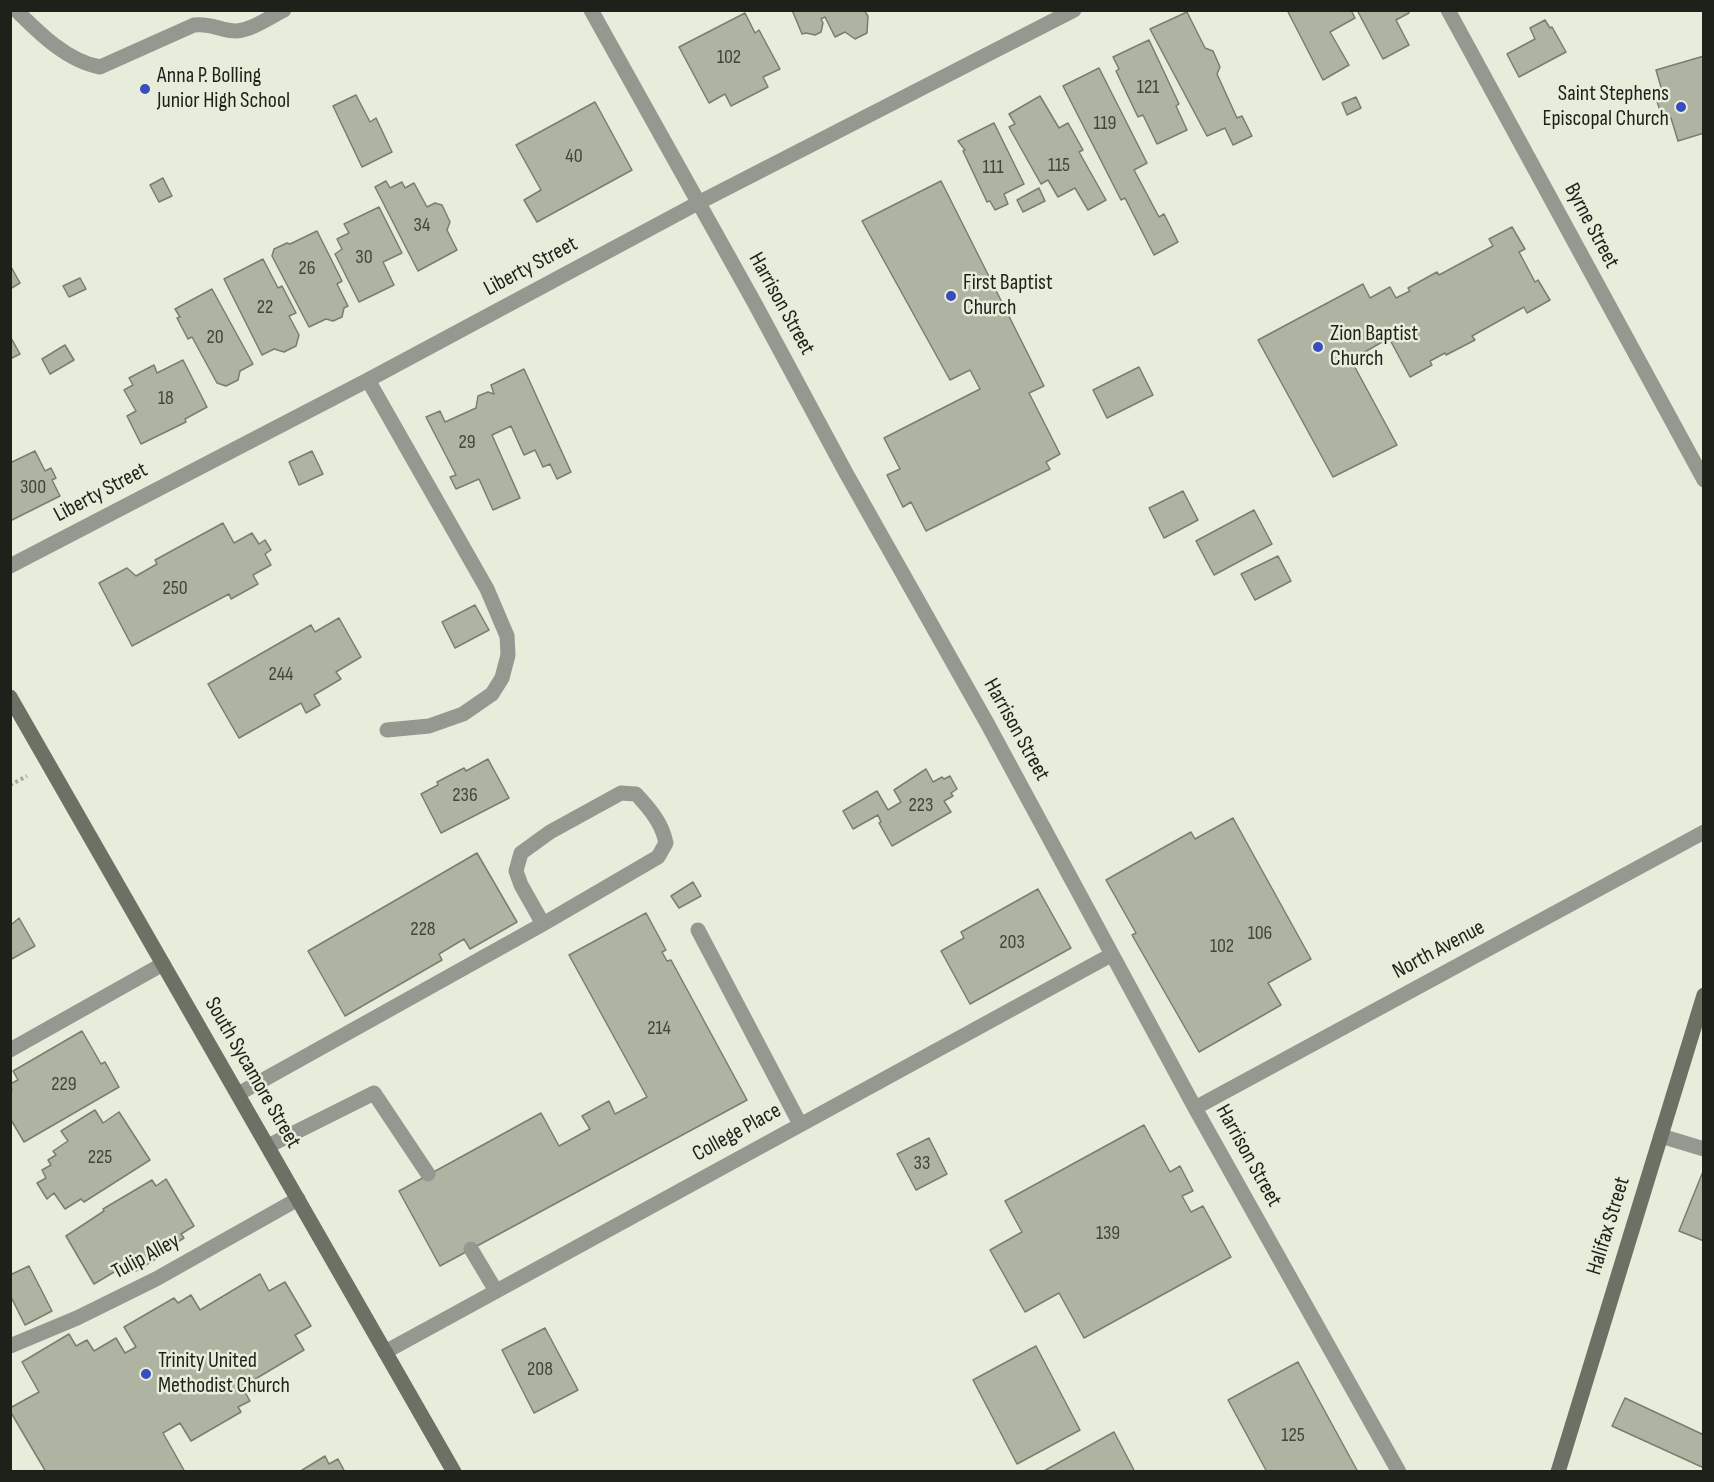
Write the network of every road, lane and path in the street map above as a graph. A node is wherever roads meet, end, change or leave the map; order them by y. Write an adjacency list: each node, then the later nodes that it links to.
1 (16, 10): 2 (street)
2 (284, 10)
3 (591, 10): 6 (street, Harrison Street)
4 (1074, 10): 6 (street, Liberty Street)
5 (1448, 10): 8 (street, Byrne Street)
6 (698, 202): 7 (street, Liberty Street); 16 (street, Harrison Street)
7 (368, 380): 10 (street, Liberty Street); 12 (street)
8 (1699, 466): 9 (street, Byrne Street)
9 (1704, 480)
10 (10, 566)
11 (10, 697): 17 (main road, South Sycamore Street)
12 (387, 730)
13 (1704, 832): 22 (street, North Avenue)
14 (543, 924): 14 (street); 21 (street)
15 (698, 930): 23 (street)
16 (1111, 955): 22 (street, Harrison Street); 23 (street, College Place)
17 (164, 964): 20 (street); 21 (main road, South Sycamore Street)
18 (1704, 994): 19 (main road, Halifax Street)
19 (1701, 1016): 24 (main road, Halifax Street)
20 (10, 1050)
21 (238, 1094): 25 (main road, South Sycamore Street)
22 (1195, 1108): 34 (street, Harrison Street)
23 (800, 1124): 30 (street, College Place)
24 (1660, 1136): 26 (street); 35 (main road, Halifax Street)
25 (268, 1146): 27 (street); 28 (main road, South Sycamore Street)
26 (1704, 1149)
27 (428, 1174)
28 (298, 1199): 31 (street, Tulip Alley); 32 (main road, South Sycamore Street)
29 (471, 1249): 30 (street)
30 (496, 1291): 32 (street, College Place)
31 (10, 1346)
32 (385, 1352): 33 (main road, South Sycamore Street)
33 (454, 1472)
34 (1399, 1472)
35 (1558, 1472)

